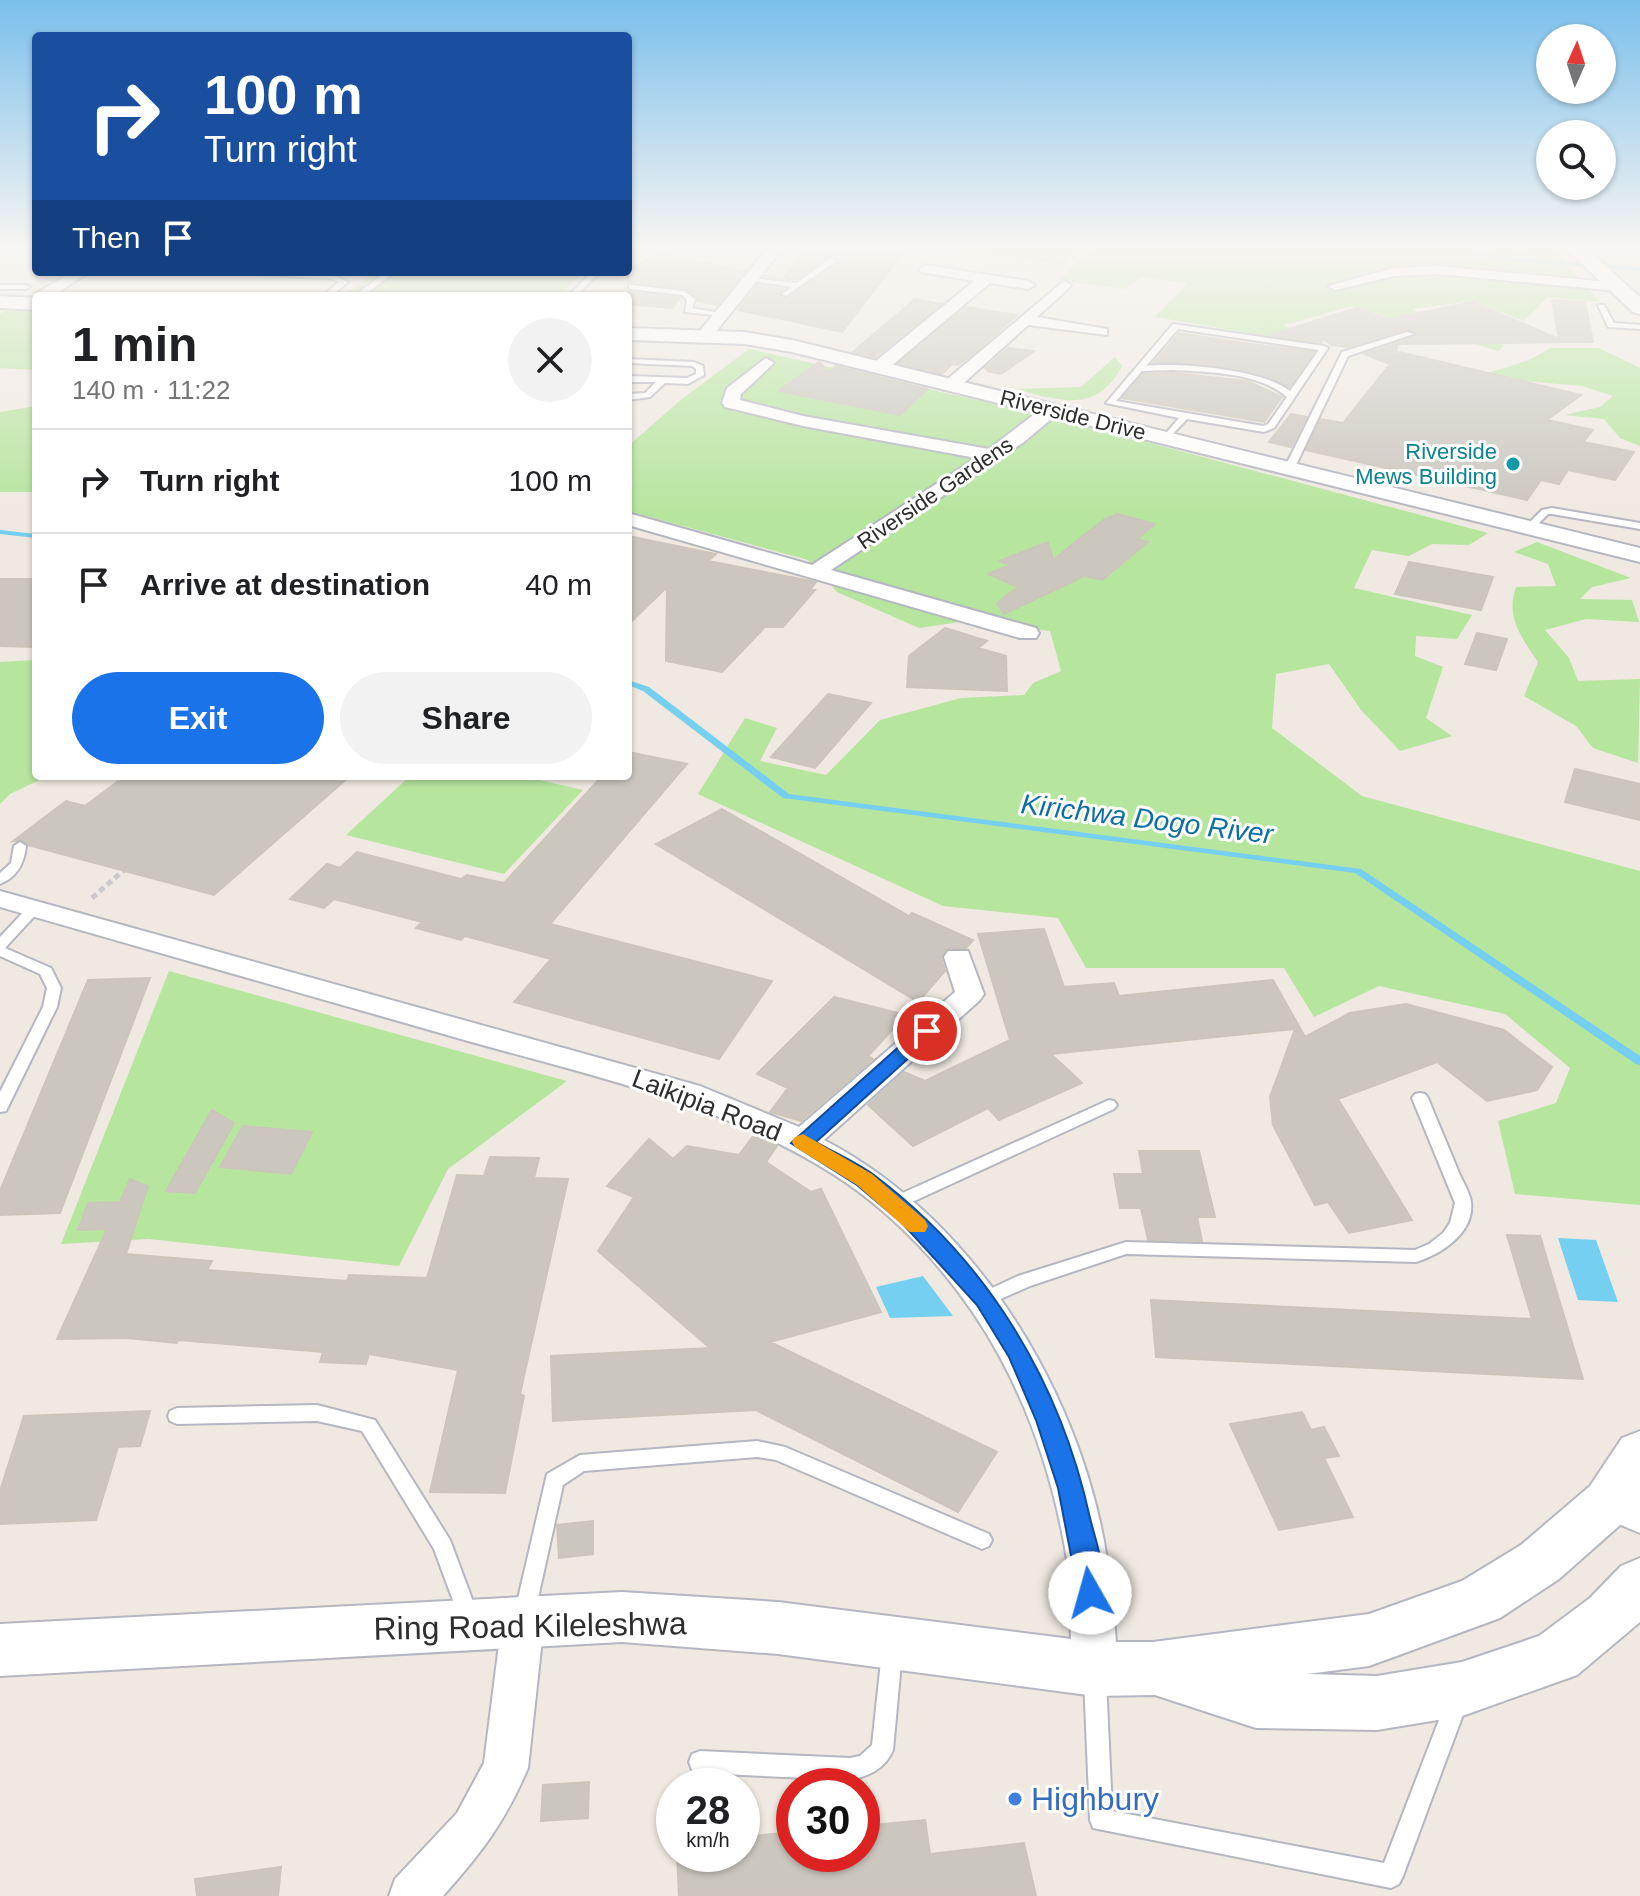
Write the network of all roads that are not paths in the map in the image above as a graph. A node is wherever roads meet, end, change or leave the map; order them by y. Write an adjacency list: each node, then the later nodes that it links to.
1 (712, 336): 9 (street, Riverside Drive)
2 (916, 336): 9 (street)
3 (1006, 336): 13 (street)
4 (1167, 336): 10 (lane)
5 (1247, 336): 14 (lane)
6 (1402, 336): 20 (lane)
7 (632, 361): 12 (lane)
8 (766, 363): 19 (street)
9 (878, 368): 13 (street, Riverside Drive)
10 (1139, 369): 14 (lane); 17 (lane)
11 (632, 379): 12 (lane)
12 (662, 381): 15 (lane)
13 (950, 386): 16 (street, Riverside Drive)
14 (1291, 396): 17 (lane)
15 (632, 397)
16 (1051, 410): 18 (street, Riverside Drive); 19 (street, Riverside Gardens)
17 (1185, 416): 18 (lane)
18 (1166, 438): 20 (street, Riverside Drive)
19 (992, 455): 26 (street, Riverside Gardens)
20 (1289, 469): 23 (street, Riverside Drive)
21 (632, 520): 26 (street, Riverside Gardens)
22 (1640, 526): 23 (lane)
23 (1522, 527): 24 (street, Riverside Drive); 25 (street, Riverside Drive)
24 (1640, 555)
25 (1640, 564)
26 (815, 572): 27 (street, Riverside Gardens)
27 (1028, 633)
28 (20, 846): 29 (lane)
29 (0, 880)
30 (0, 899): 31 (street, Laikipia Road)
31 (35, 908): 32 (lane); 37 (street, Laikipia Road)
32 (0, 948): 35 (lane)
33 (958, 957): 37 (street)
34 (1420, 1098): 39 (lane)
35 (1, 1102)
36 (1109, 1105): 38 (lane)
37 (801, 1143): 38 (street, Laikipia Road)
38 (893, 1204): 39 (street, Laikipia Road)
39 (985, 1299): 47 (street, Laikipia Road)
40 (177, 1416): 44 (lane)
41 (1633, 1478): 48 (main road)
42 (982, 1540): 44 (lane)
43 (1640, 1583): 49 (main road)
44 (497, 1622): 45 (main road, Ring Road Kileleshwa); 46 (main road, Ring Road Kileleshwa); 51 (street)
45 (893, 1643): 47 (main road, Ring Road Kileleshwa); 50 (lane)
46 (0, 1650)
47 (1095, 1669): 48 (main road, Ring Road Kileleshwa); 49 (lane)
48 (1153, 1669): 49 (main road)
49 (1462, 1689)
50 (700, 1762)
51 (412, 1896)

